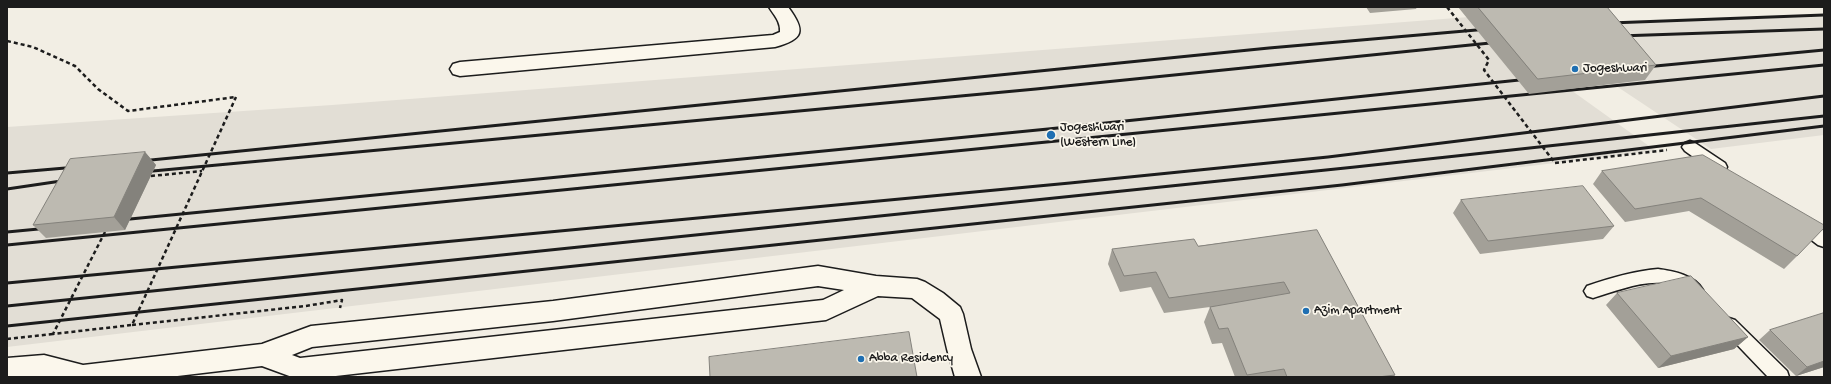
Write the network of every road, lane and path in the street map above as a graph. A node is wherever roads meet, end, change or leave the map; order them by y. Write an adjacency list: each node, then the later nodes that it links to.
1 (778, 7): 4 (street)
2 (1447, 7): 5 (path, bridge)
3 (7, 41): 6 (path, bridge)
4 (460, 69)
5 (1690, 148): 8 (lane)
6 (202, 171): 7 (path); 16 (path, bridge)
7 (152, 176)
8 (1734, 178)
9 (1786, 213): 11 (lane)
10 (105, 232): 19 (path, bridge)
11 (1824, 240)
12 (876, 286): 14 (street); 18 (street); 26 (street)
13 (1593, 291): 27 (lane)
14 (637, 300): 17 (street); 18 (street)
15 (306, 306): 16 (path)
16 (132, 325): 19 (path, bridge)
17 (416, 326): 21 (street); 22 (street)
18 (638, 331): 22 (street)
19 (53, 334): 20 (path)
20 (7, 339)
21 (262, 355): 22 (street); 24 (street)
22 (408, 357)
23 (7, 369): 25 (street)
24 (161, 371): 25 (street)
25 (78, 376)
26 (968, 377)
27 (1780, 377)

